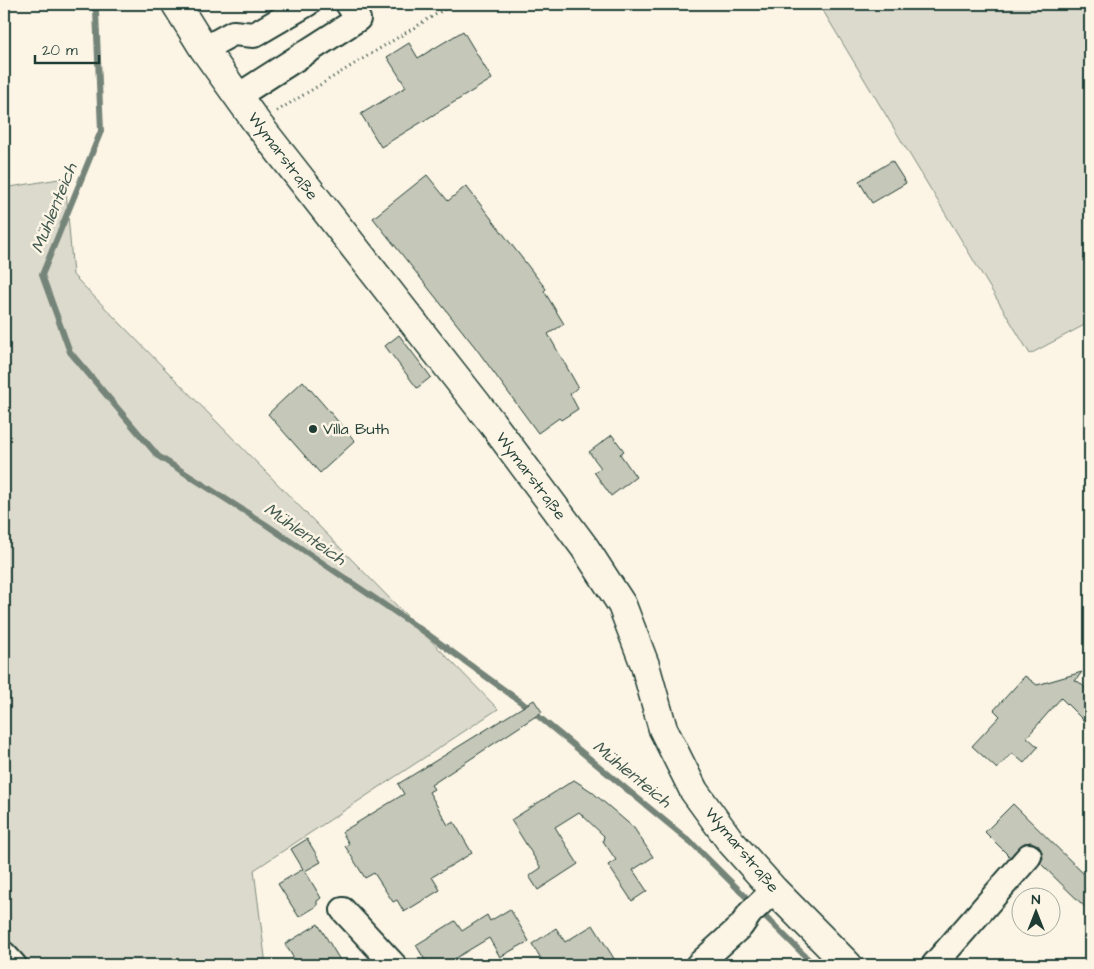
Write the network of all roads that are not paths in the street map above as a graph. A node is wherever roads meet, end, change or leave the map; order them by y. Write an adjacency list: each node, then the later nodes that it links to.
1 (176, 4): 4 (main road, Wymarstraße)
2 (307, 4): 4 (street)
3 (348, 4): 5 (street)
4 (204, 49): 5 (main road, Wymarstraße)
5 (238, 96): 7 (main road, Wymarstraße)
6 (1029, 856): 14 (street)
7 (762, 901): 12 (street); 13 (main road, Wymarstraße)
8 (343, 910): 11 (street)
9 (4, 954): 10 (street)
10 (14, 965)
11 (394, 965)
12 (698, 965)
13 (848, 965)
14 (934, 965)

